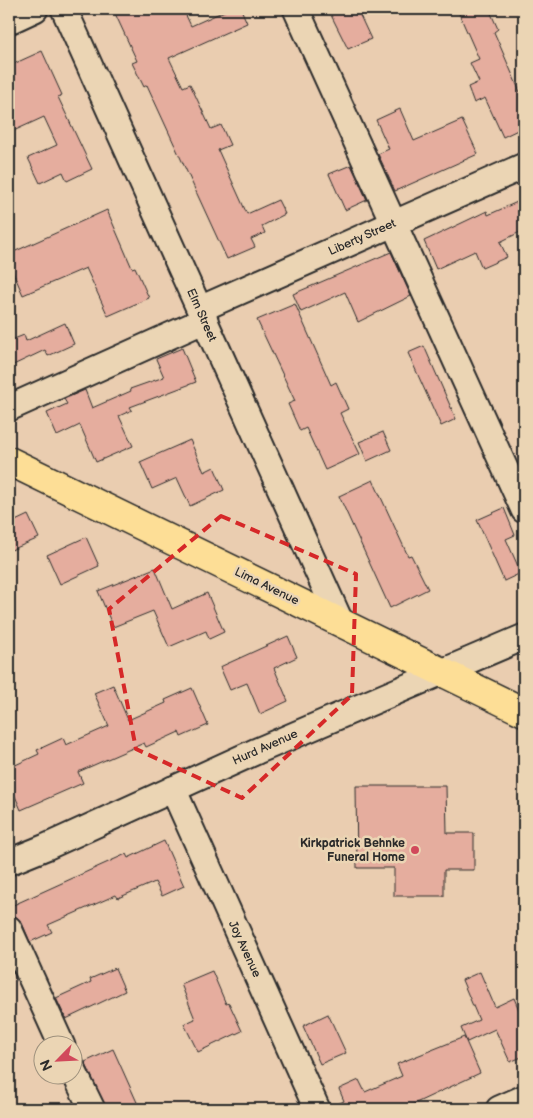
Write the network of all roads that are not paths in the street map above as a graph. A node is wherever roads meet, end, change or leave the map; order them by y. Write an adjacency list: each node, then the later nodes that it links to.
1 (35, 9): 4 (street)
2 (64, 9): 7 (street, Elm Street)
3 (296, 9): 6 (street)
4 (9, 21)
5 (524, 166): 6 (street, Liberty Street)
6 (394, 223): 7 (street, Liberty Street); 10 (street)
7 (202, 315): 8 (street, Liberty Street); 11 (street, Elm Street)
8 (9, 408)
9 (9, 461): 11 (main road, Lima Avenue)
10 (524, 510)
11 (340, 621): 13 (main road, Lima Avenue)
12 (524, 637): 13 (street, Hurd Avenue)
13 (442, 671): 14 (main road, Lima Avenue); 15 (street, Hurd Avenue)
14 (524, 712)
15 (173, 789): 16 (street, Hurd Avenue); 22 (street, Joy Avenue)
16 (9, 862)
17 (9, 929): 18 (street)
18 (57, 1036)
19 (81, 1086): 21 (street)
20 (524, 1098): 23 (street)
21 (92, 1109)
22 (317, 1109)
23 (499, 1109)

